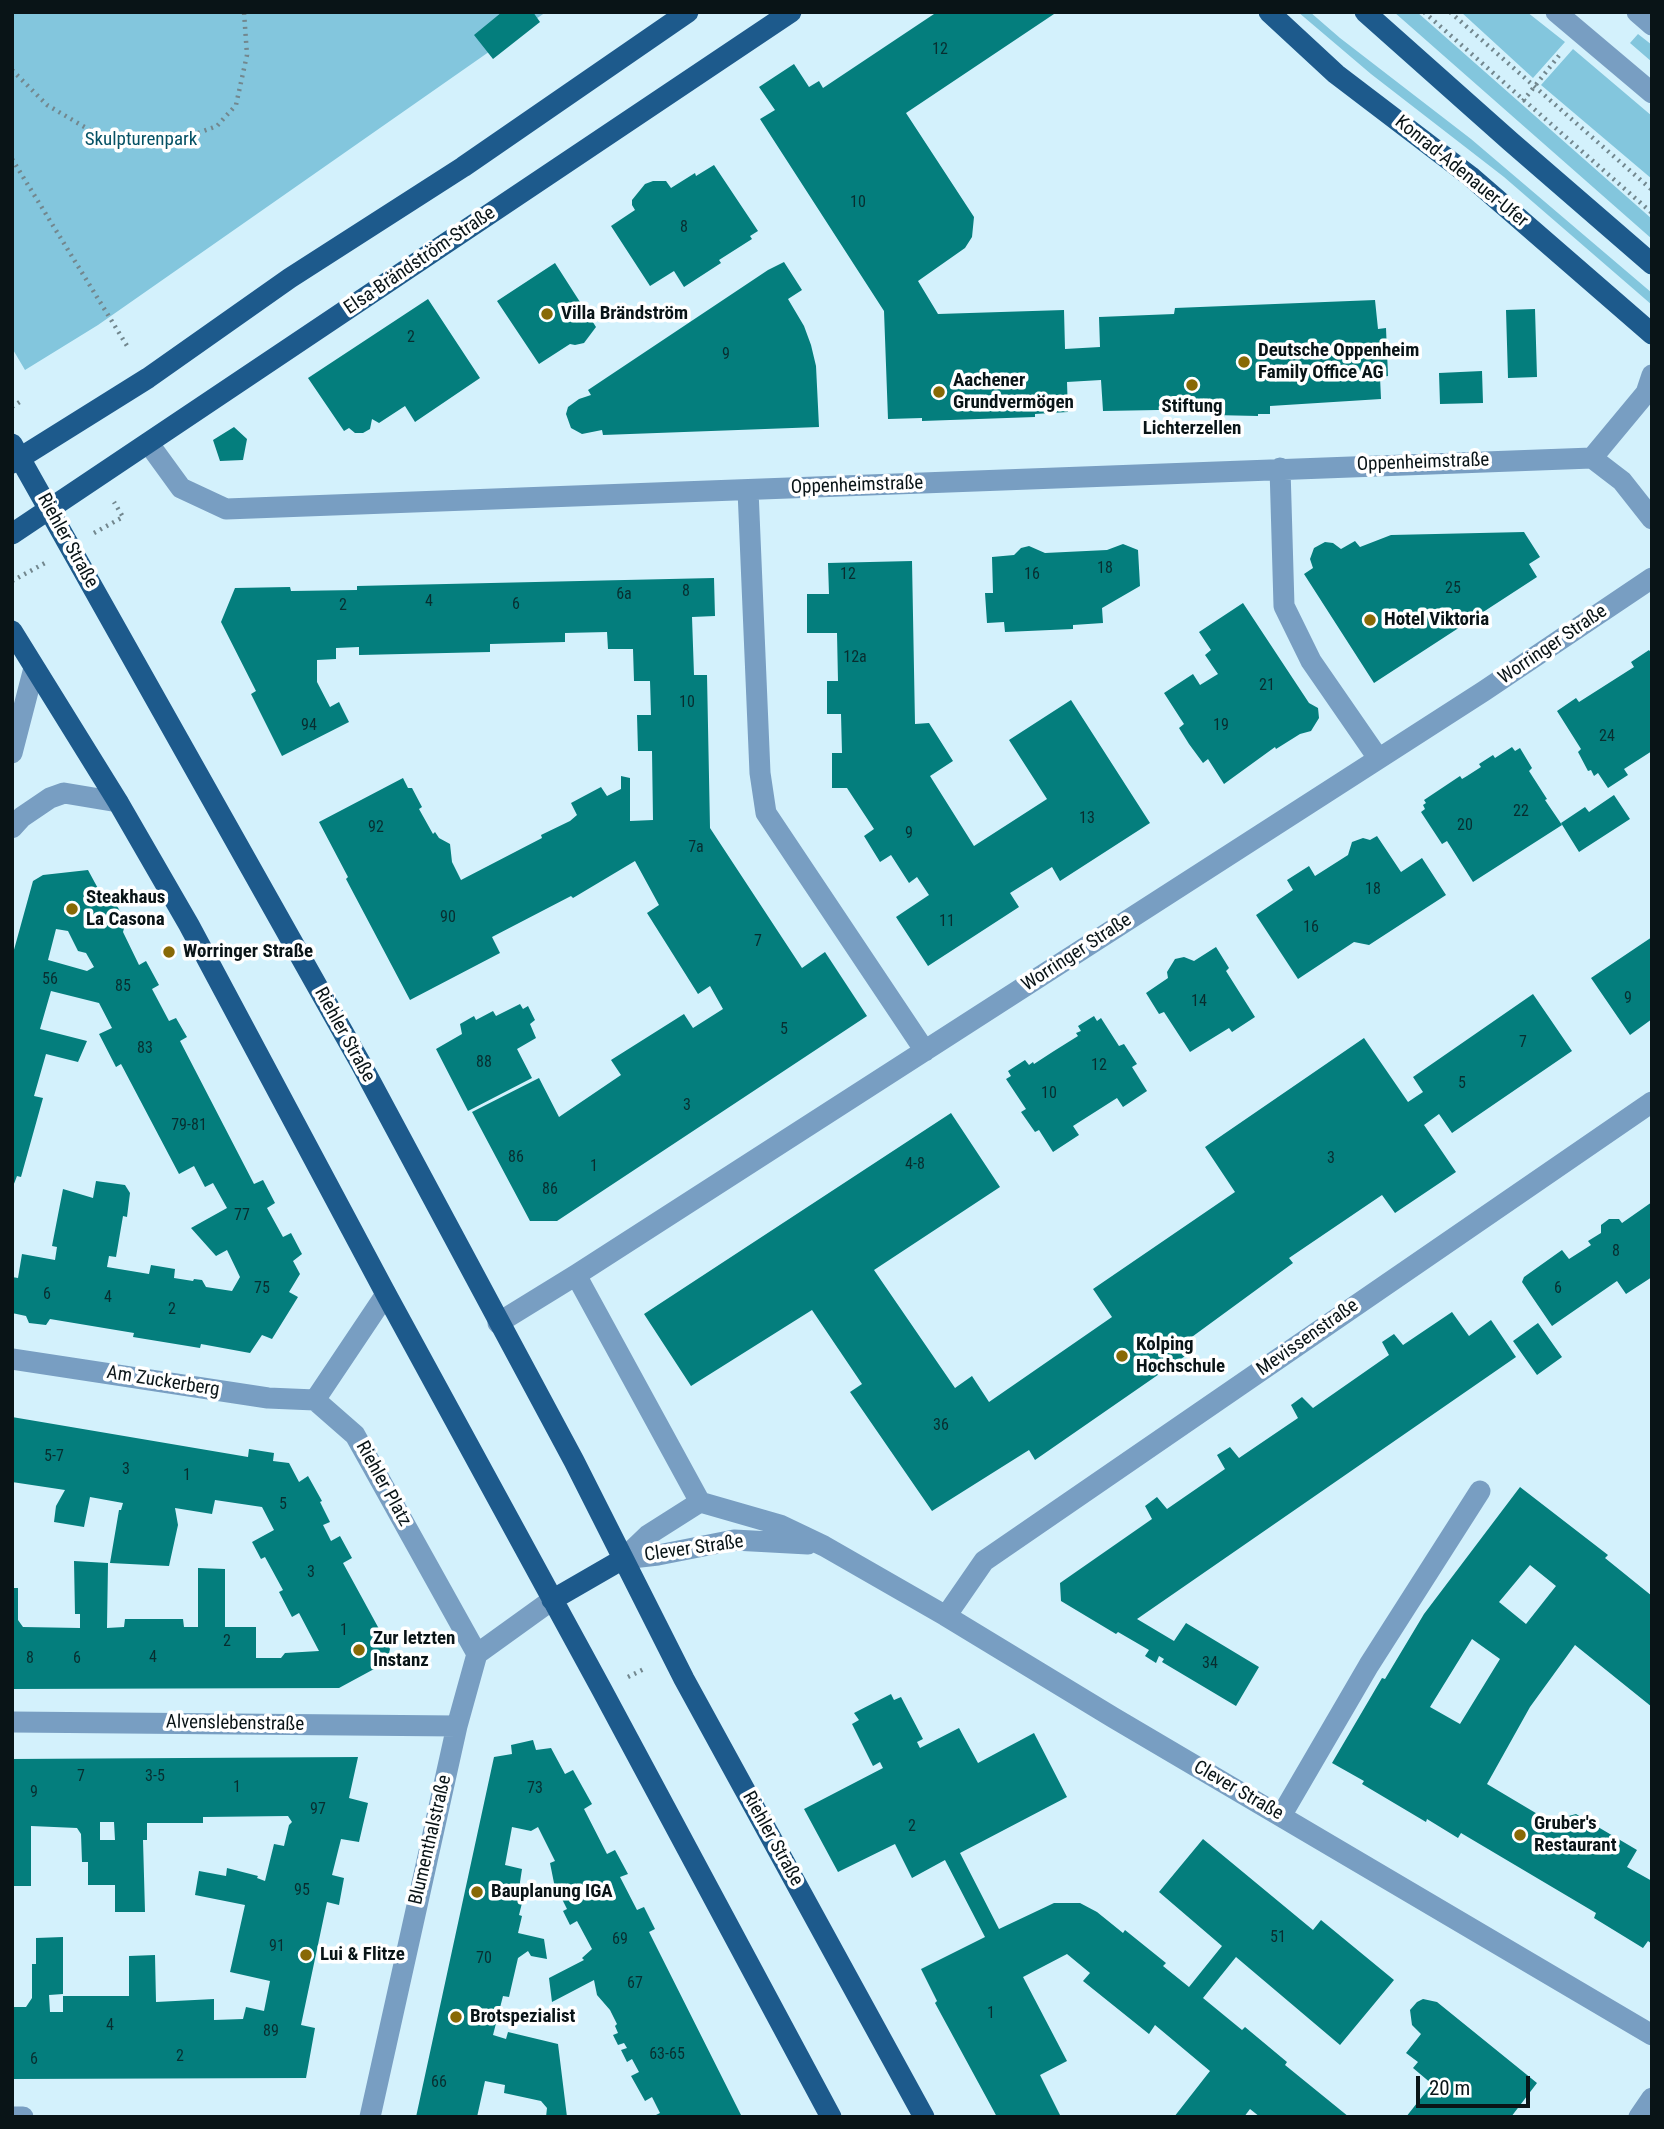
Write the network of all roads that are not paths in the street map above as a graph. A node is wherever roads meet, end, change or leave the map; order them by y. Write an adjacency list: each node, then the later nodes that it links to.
1 (688, 12): 13 (main road)
2 (791, 12): 12 (main road, Elsa-Brändström-Straße)
3 (1269, 12): 10 (main road, Konrad-Adenauer-Ufer)
4 (1366, 12): 9 (main road)
5 (1556, 12): 8 (street)
6 (1637, 12): 7 (street)
7 (1652, 24)
8 (1652, 93)
9 (1652, 264)
10 (1652, 334)
11 (1652, 375): 14 (street)
12 (149, 444): 16 (street, Oppenheimstraße); 17 (main road, Elsa-Brändström-Straße)
13 (15, 455): 17 (main road, Riehler Straße)
14 (1592, 458): 15 (street, Oppenheimstraße); 18 (street)
15 (1280, 468): 16 (street, Oppenheimstraße); 24 (street)
16 (748, 490): 27 (street)
17 (49, 511): 19 (main road, Elsa-Brändström-Straße); 31 (main road, Riehler Straße)
18 (1652, 519)
19 (12, 534)
20 (1652, 578): 24 (street, Worringer Straße)
21 (15, 639): 22 (main road)
22 (34, 668): 23 (street); 25 (main road)
23 (12, 753)
24 (1378, 758): 27 (street, Worringer Straße)
25 (118, 802): 26 (street); 30 (main road)
26 (12, 828)
27 (925, 1051): 29 (street, Worringer Straße)
28 (1652, 1102): 39 (street, Mevissenstraße)
29 (576, 1275): 31 (street, Worringer Straße); 35 (street)
30 (386, 1294): 33 (street); 38 (main road)
31 (498, 1323): 37 (main road, Riehler Straße)
32 (12, 1359): 33 (street, Am Zuckerberg)
33 (315, 1400): 40 (street, Riehler Platz)
34 (1480, 1492): 43 (street)
35 (700, 1502): 36 (street, Clever Straße); 37 (street, Clever Straße)
36 (824, 1546): 37 (street, Clever Straße); 39 (street, Clever Straße)
37 (624, 1559): 38 (main road); 50 (main road, Riehler Straße)
38 (552, 1600): 40 (street); 49 (main road)
39 (946, 1616): 43 (street, Clever Straße)
40 (477, 1654): 42 (street, Blumenthalstraße)
41 (12, 1722): 42 (street, Alvenslebenstraße)
42 (457, 1726): 48 (street, Blumenthalstraße)
43 (1281, 1816): 44 (street, Clever Straße)
44 (1652, 2035)
45 (1652, 2098): 51 (street)
46 (12, 2117): 47 (street)
47 (23, 2117)
48 (370, 2117)
49 (831, 2117)
50 (924, 2117)
51 (1639, 2117)

